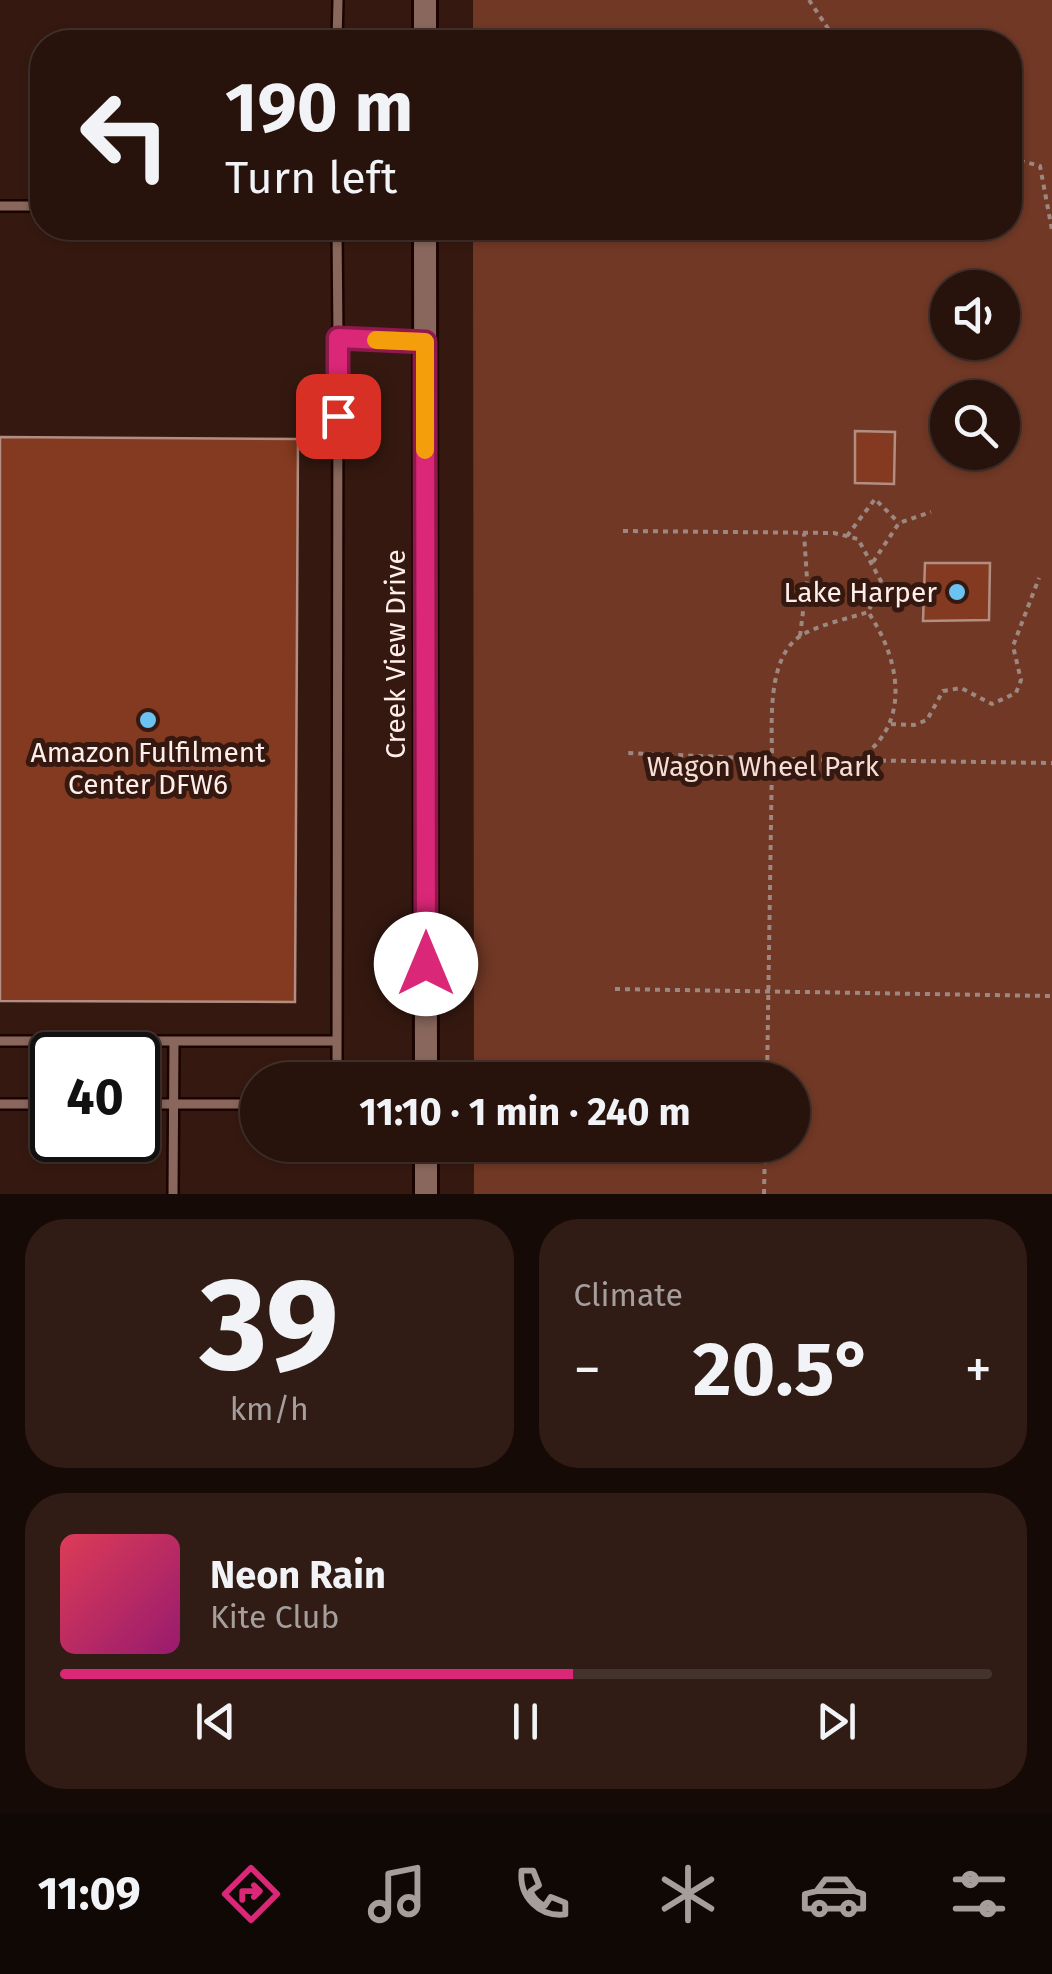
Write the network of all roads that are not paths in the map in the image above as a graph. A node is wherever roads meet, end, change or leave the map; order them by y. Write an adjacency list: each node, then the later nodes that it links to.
1 (338, 0): 3 (lane)
2 (425, 0): 4 (street)
3 (338, 30)
4 (425, 30)
5 (0, 206): 6 (lane)
6 (30, 206)
7 (337, 240): 9 (lane)
8 (425, 240): 10 (street, Creek View Drive)
9 (338, 338): 10 (lane); 13 (lane)
10 (425, 342): 15 (street, Creek View Drive)
11 (0, 1041): 12 (lane)
12 (174, 1041): 13 (lane); 19 (lane)
13 (338, 1042): 14 (lane)
14 (337, 1062)
15 (426, 1062)
16 (0, 1104): 17 (lane)
17 (30, 1104)
18 (160, 1104): 19 (lane)
19 (173, 1104): 20 (lane); 22 (lane)
20 (240, 1104)
21 (426, 1162): 23 (street)
22 (173, 1194)
23 (426, 1194)

